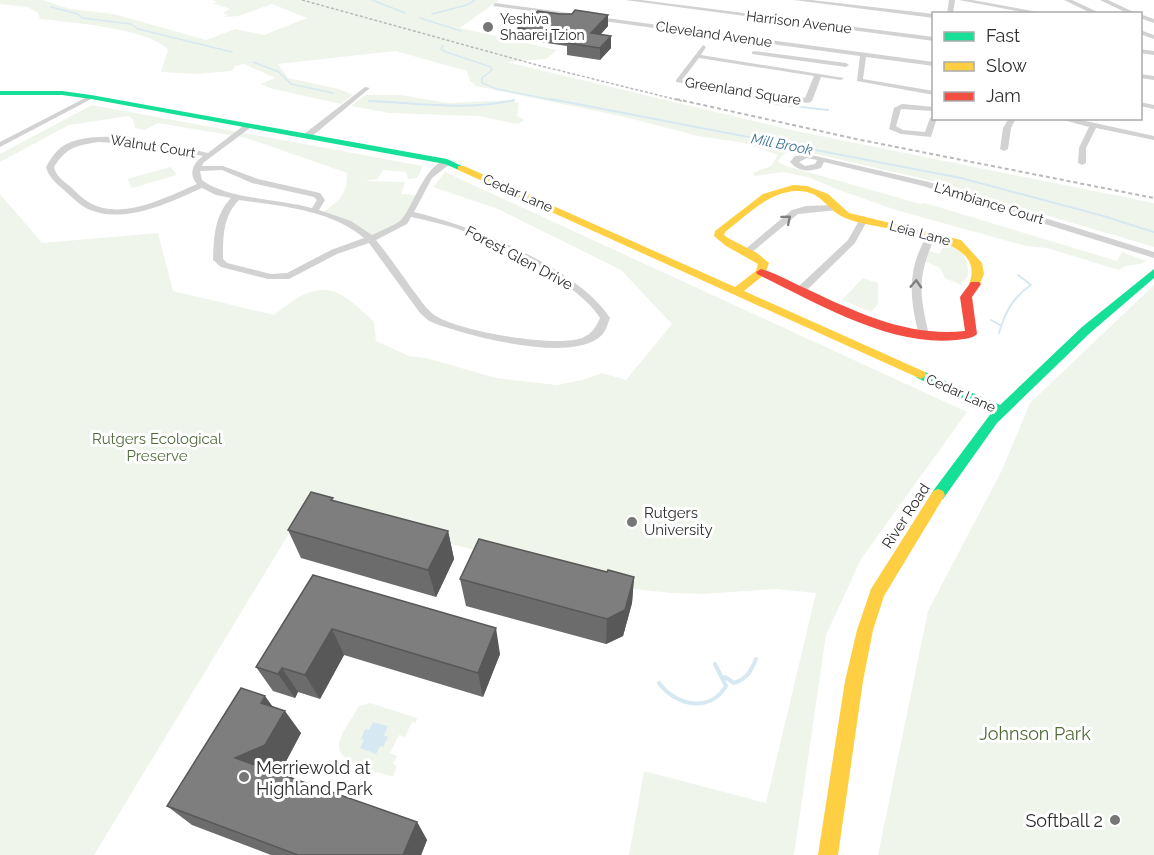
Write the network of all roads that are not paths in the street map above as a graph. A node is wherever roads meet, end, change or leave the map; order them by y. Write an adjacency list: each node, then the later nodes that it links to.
1 (628, 0): 6 (street, Harrison Avenue)
2 (797, 0): 11 (street)
3 (962, 0): 8 (street)
4 (1067, 0): 9 (street)
5 (1102, 0): 10 (street)
6 (640, 1): 12 (street); 13 (street, Harrison Avenue)
7 (495, 5): 12 (street, Cleveland Avenue)
8 (1034, 12)
9 (1094, 12)
10 (1130, 12)
11 (932, 16)
12 (621, 21): 15 (street, Cleveland Avenue)
13 (932, 39)
14 (703, 47): 17 (street, Greenland Square)
15 (805, 47): 19 (street); 20 (street, Cleveland Avenue)
16 (754, 52): 19 (street)
17 (697, 56): 22 (street, Greenland Square); 23 (street, Greenland Square)
18 (863, 57): 27 (street)
19 (800, 59): 21 (street); 22 (street)
20 (932, 64)
21 (846, 65)
22 (796, 70): 23 (street, Greenland Square)
23 (818, 75): 24 (street, Greenland Square)
24 (841, 78)
25 (367, 88): 35 (street)
26 (0, 93): 28 (street, Cedar Lane)
27 (932, 93)
28 (91, 97): 33 (street, Cedar Lane); 37 (street)
29 (932, 109): 30 (street)
30 (933, 120)
31 (1012, 120): 38 (street)
32 (1068, 120): 34 (street)
33 (250, 125): 35 (street, Cedar Lane); 39 (street)
34 (1093, 126): 36 (street); 42 (street)
35 (307, 136): 41 (street, Cedar Lane)
36 (1154, 138)
37 (0, 145)
38 (1004, 149)
39 (208, 155): 43 (street, Walnut Court); 44 (street, Walnut Court)
40 (822, 159): 53 (street, L'Ambiance Court)
41 (447, 162): 48 (street); 57 (street, Cedar Lane)
42 (1082, 163)
43 (197, 169): 44 (street); 47 (street)
44 (202, 185): 45 (street)
45 (237, 197): 47 (street); 51 (street)
46 (835, 208): 49 (street, Leia Lane); 52 (street, one-way to 46); 52 (street, Leia Lane)
47 (313, 212): 51 (street)
48 (410, 214): 51 (street); 51 (street, Forest Glen Drive)
49 (864, 219): 50 (street, Leia Lane); 56 (street)
50 (931, 235): 58 (street, one-way to 50); 58 (street, Leia Lane)
51 (371, 239)
52 (748, 251): 54 (street)
53 (1154, 255)
54 (761, 272): 56 (street, Leia Lane); 57 (street)
55 (1154, 272): 59 (street, River Road)
56 (802, 289): 58 (street, Leia Lane)
57 (736, 292): 59 (street, Cedar Lane)
58 (924, 335)
59 (1002, 411): 60 (street, River Road)
60 (828, 855)

